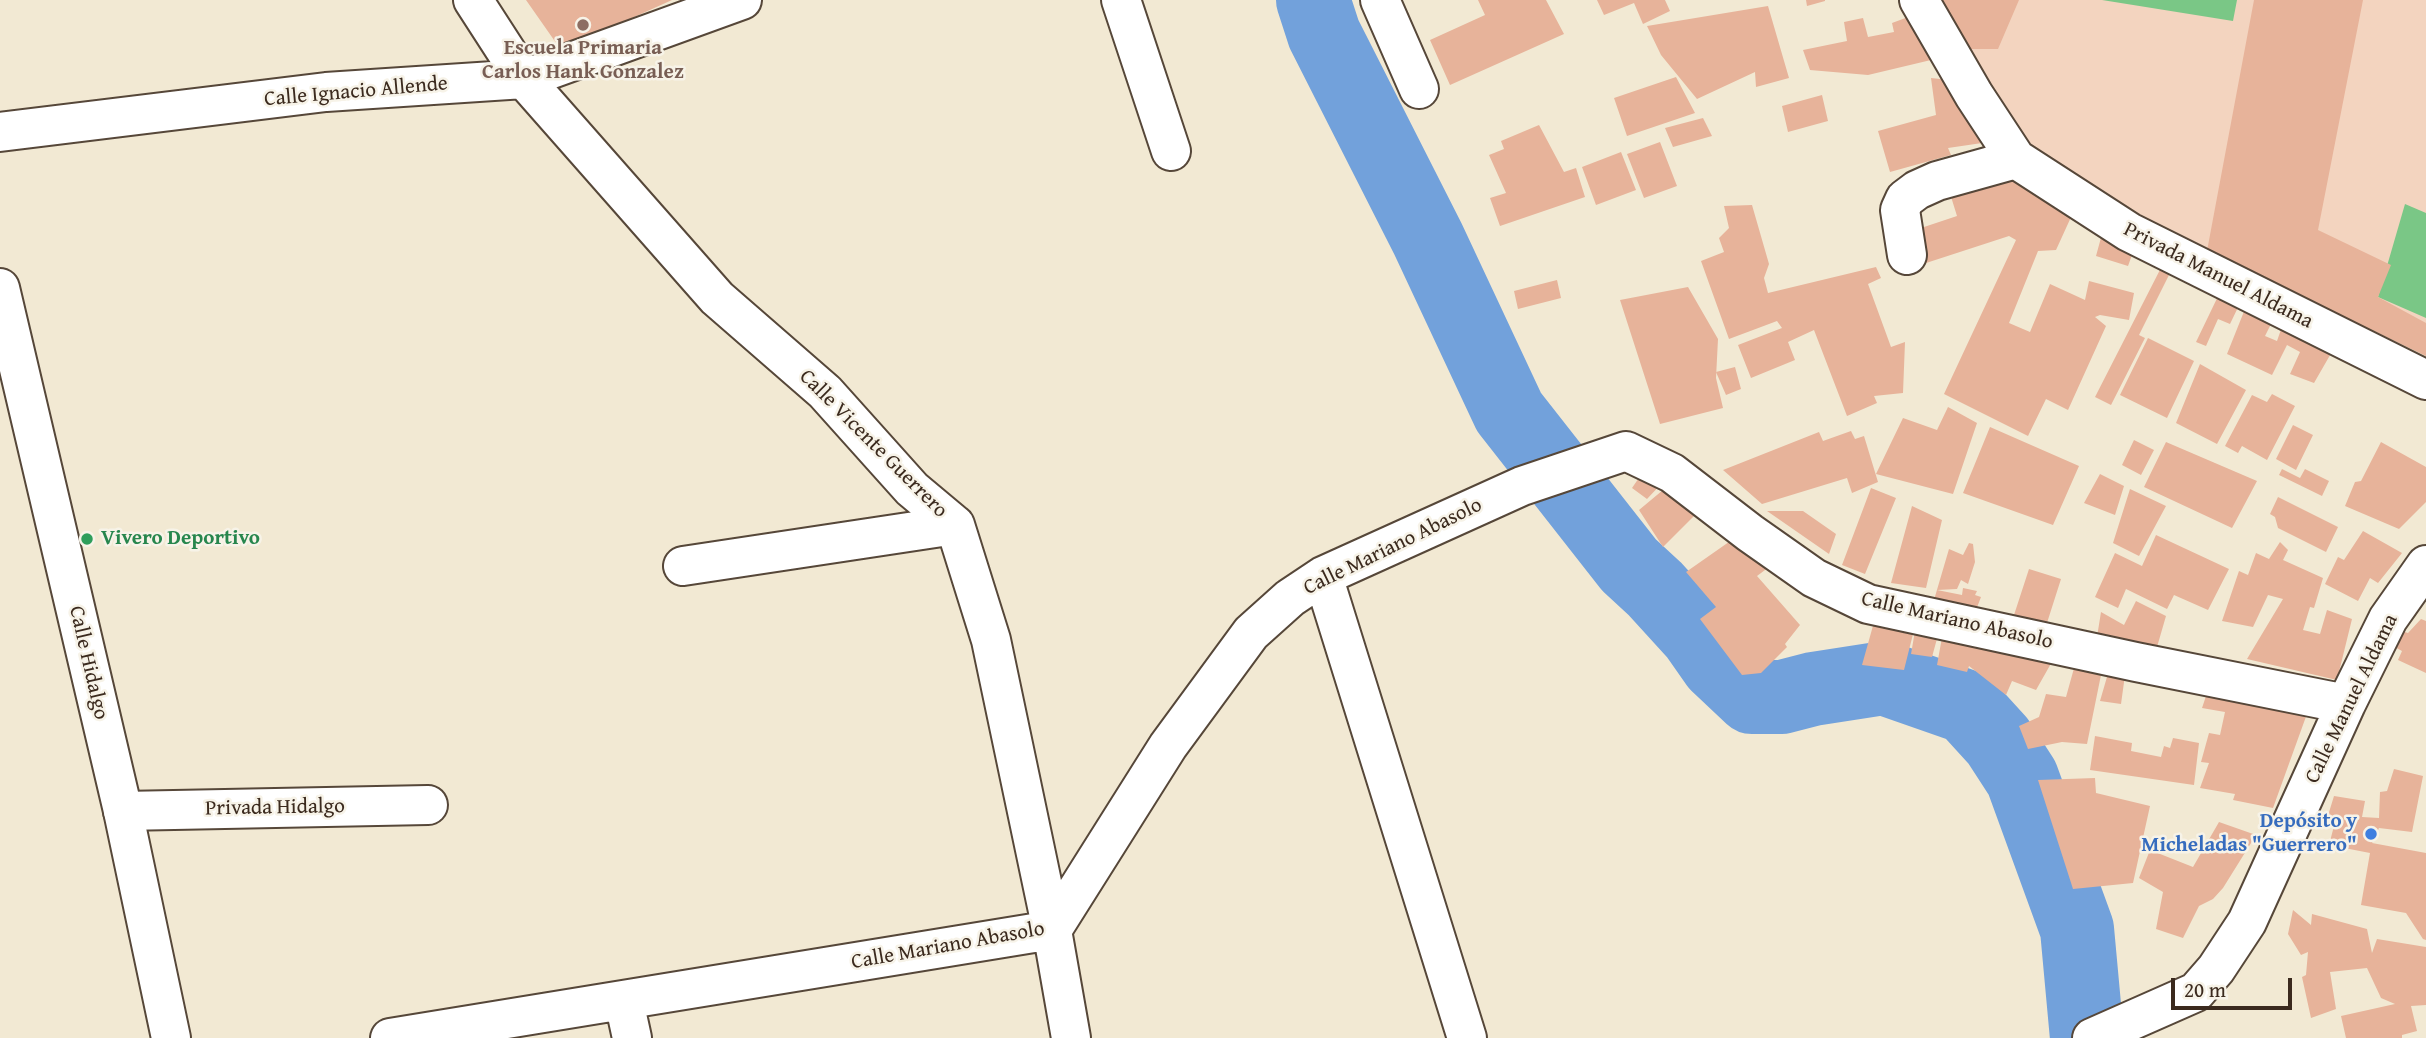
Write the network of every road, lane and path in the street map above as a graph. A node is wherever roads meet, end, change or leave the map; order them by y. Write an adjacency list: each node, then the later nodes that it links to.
1 (473, 0): 6 (street, Calle Vicente Guerrero)
2 (742, 0): 6 (street, Calle Ignacio Allende)
3 (1121, 0): 9 (street)
4 (1380, 0): 7 (street)
5 (1919, 0): 10 (street, Privada Manuel Aldama)
6 (524, 79): 8 (street, Calle Ignacio Allende); 15 (street, Calle Vicente Guerrero)
7 (1419, 89)
8 (0, 132)
9 (1171, 151)
10 (2017, 159): 11 (street); 14 (street, Privada Manuel Aldama)
11 (1907, 255)
12 (0, 288): 13 (street, Calle Hidalgo)
13 (5, 335): 21 (street, Calle Hidalgo)
14 (2426, 380)
15 (955, 525): 17 (street); 22 (street, Calle Vicente Guerrero)
16 (2426, 565): 19 (street, Calle Manuel Aldama)
17 (683, 566)
18 (1323, 576): 19 (street, Calle Mariano Abasolo); 22 (street, Calle Mariano Abasolo); 28 (street)
19 (2346, 704): 29 (street, Calle Manuel Aldama)
20 (428, 805): 21 (street, Privada Hidalgo)
21 (123, 811): 24 (street, Calle Hidalgo)
22 (1052, 930): 23 (street, Calle Mariano Abasolo); 27 (street, Calle Vicente Guerrero)
23 (624, 1001): 25 (street, Calle Mariano Abasolo); 26 (street)
24 (171, 1038)
25 (390, 1038)
26 (632, 1038)
27 (1071, 1038)
28 (1467, 1038)
29 (2091, 1038)

